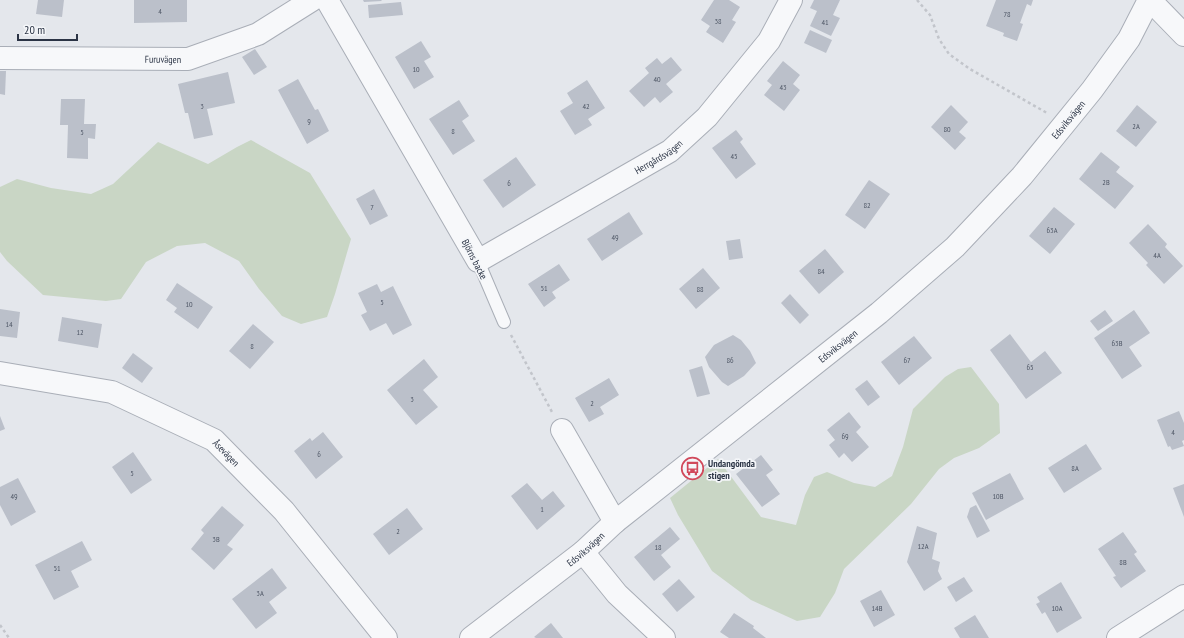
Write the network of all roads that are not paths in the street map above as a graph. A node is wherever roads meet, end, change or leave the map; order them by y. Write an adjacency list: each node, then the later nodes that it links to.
1 (312, 0): 6 (street, Furuvägen)
2 (327, 0): 7 (street, Björns backe)
3 (791, 0): 7 (street, Herrgårdsvägen)
4 (1150, 0): 5 (street); 11 (street, Edsviksvägen)
5 (1184, 35)
6 (0, 58)
7 (478, 261): 8 (lane, Björns backe)
8 (504, 322)
9 (0, 373): 14 (street, Åsevägen)
10 (562, 430): 11 (street)
11 (616, 522): 12 (street, Edsviksvägen)
12 (583, 552): 15 (street, Edsviksvägen); 16 (street)
13 (1184, 596): 17 (street)
14 (386, 638)
15 (471, 638)
16 (664, 638)
17 (1118, 638)

